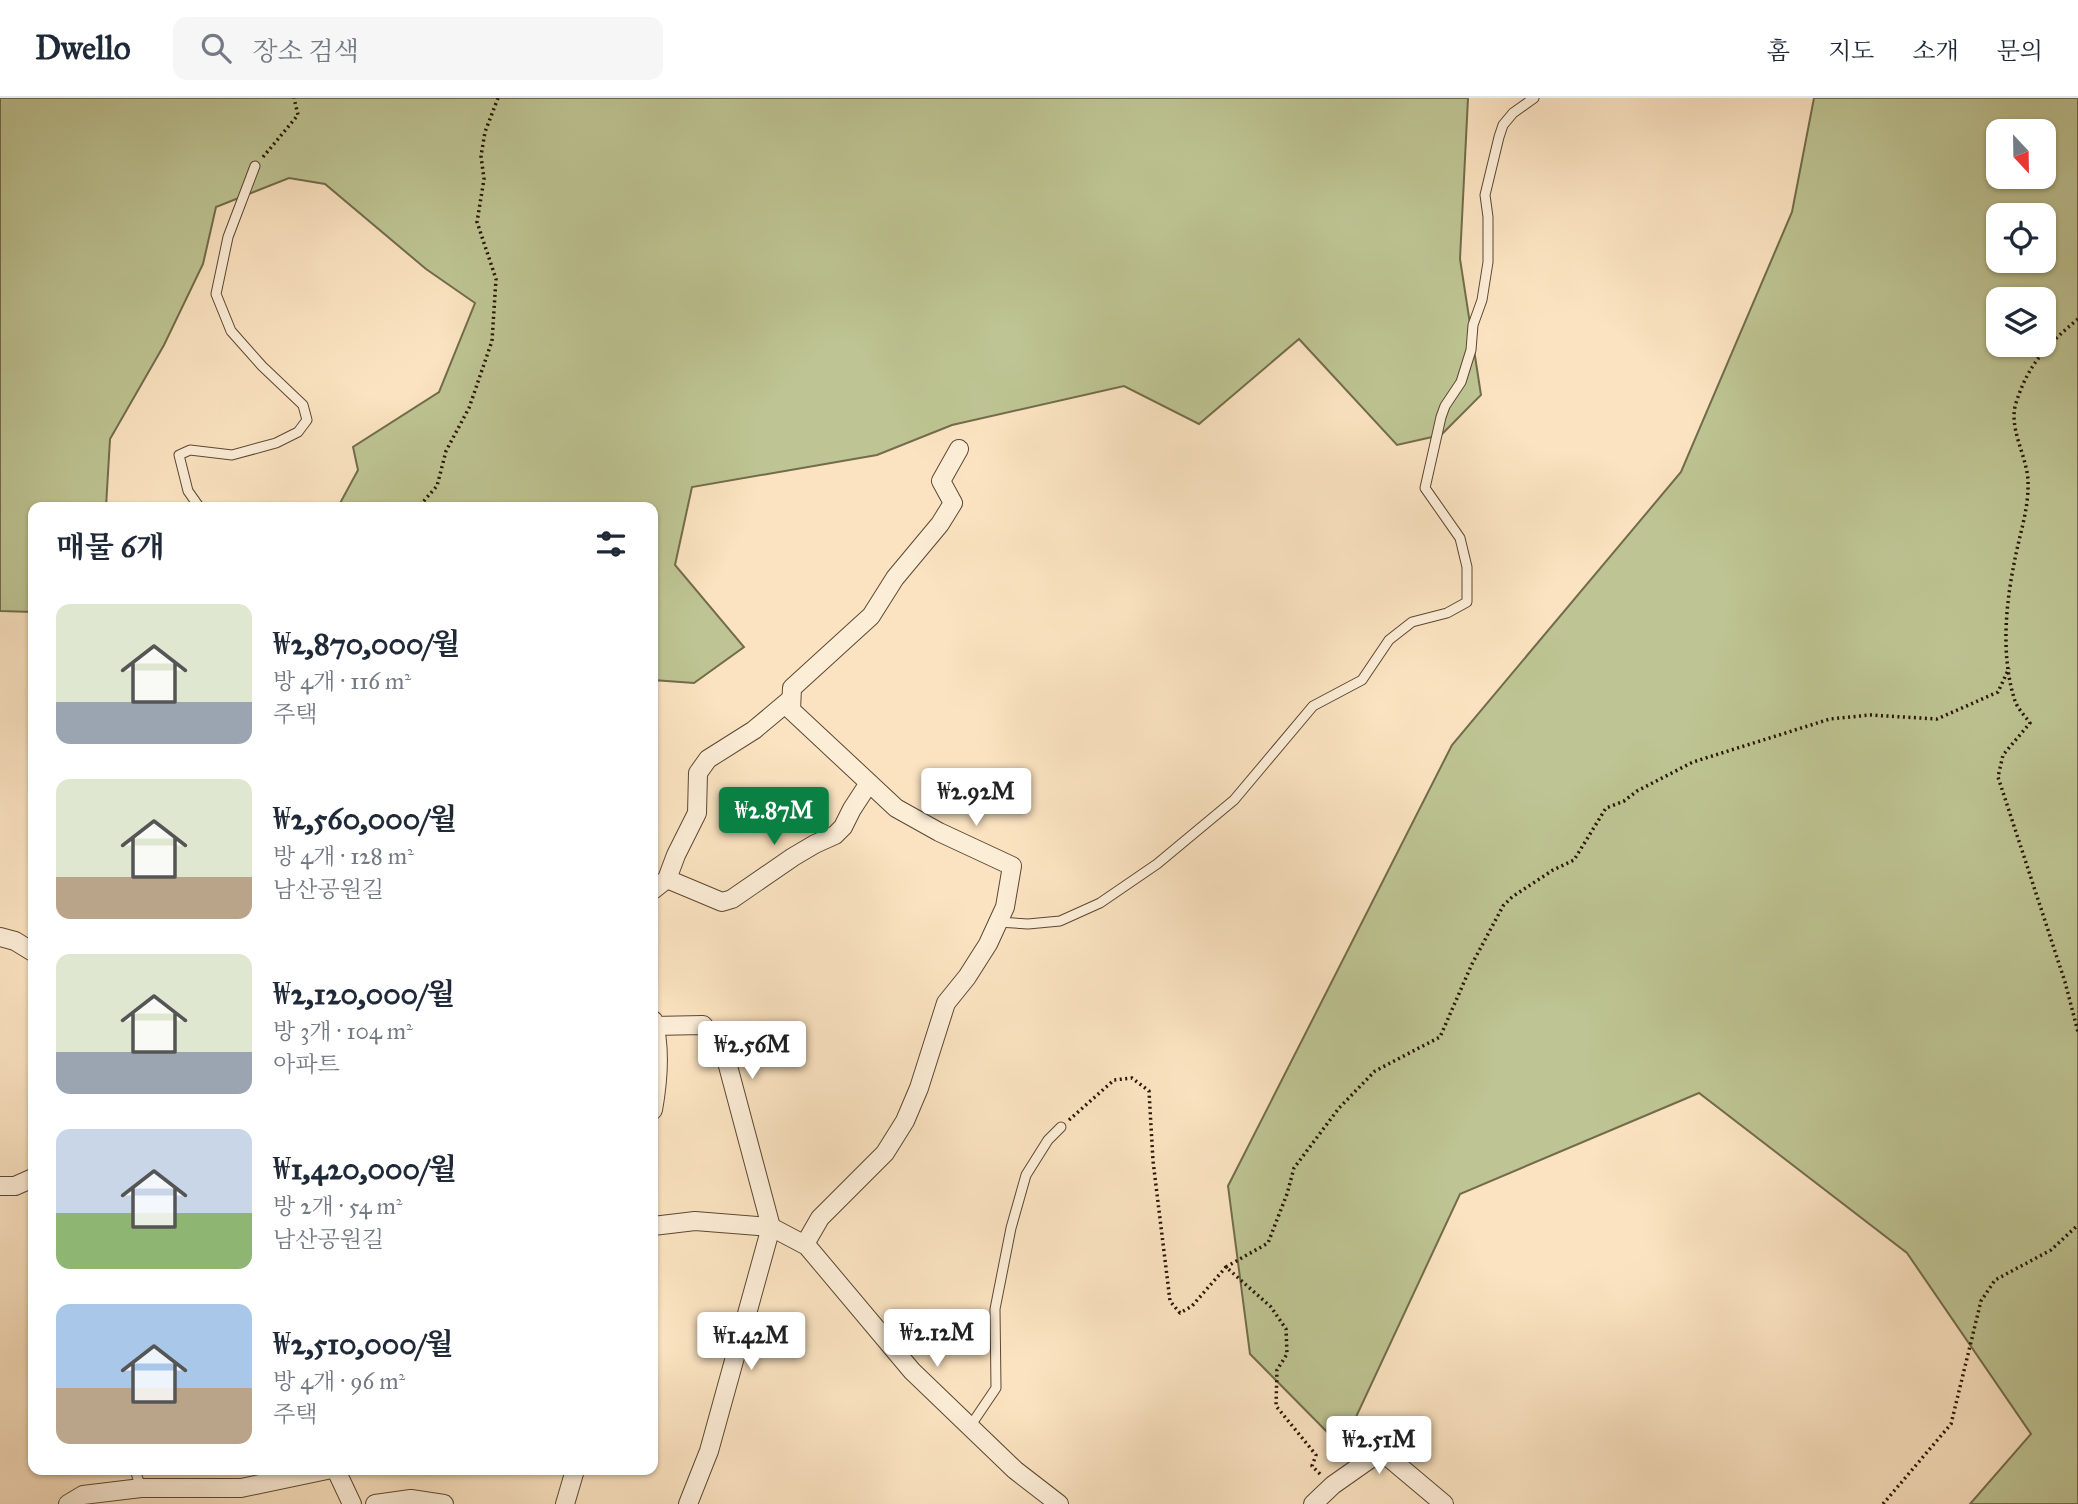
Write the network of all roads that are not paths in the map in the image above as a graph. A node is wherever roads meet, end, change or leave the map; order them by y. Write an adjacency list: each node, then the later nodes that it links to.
1 (1534, 98): 8 (lane)
2 (256, 166): 4 (lane)
3 (959, 449): 5 (street)
4 (196, 502)
5 (791, 699): 6 (street); 7 (street)
6 (869, 783): 7 (street); 8 (street)
7 (660, 884)
8 (998, 922): 17 (street)
9 (0, 937): 10 (street)
10 (28, 947)
11 (658, 1024): 16 (street)
12 (1061, 1127): 18 (lane)
13 (28, 1180): 14 (street)
14 (0, 1186)
15 (658, 1225): 16 (street)
16 (771, 1227): 17 (street); 30 (street)
17 (806, 1245): 18 (street)
18 (969, 1428): 31 (street)
19 (137, 1475): 23 (lane)
20 (311, 1475): 24 (street)
21 (338, 1475): 26 (street)
22 (574, 1475): 29 (street)
23 (141, 1488): 24 (street); 25 (street)
24 (243, 1496)
25 (68, 1504)
26 (352, 1504)
27 (374, 1504): 28 (street)
28 (444, 1504)
29 (565, 1504)
30 (688, 1504)
31 (1059, 1504)
32 (1313, 1504): 33 (street)
33 (1444, 1504)

